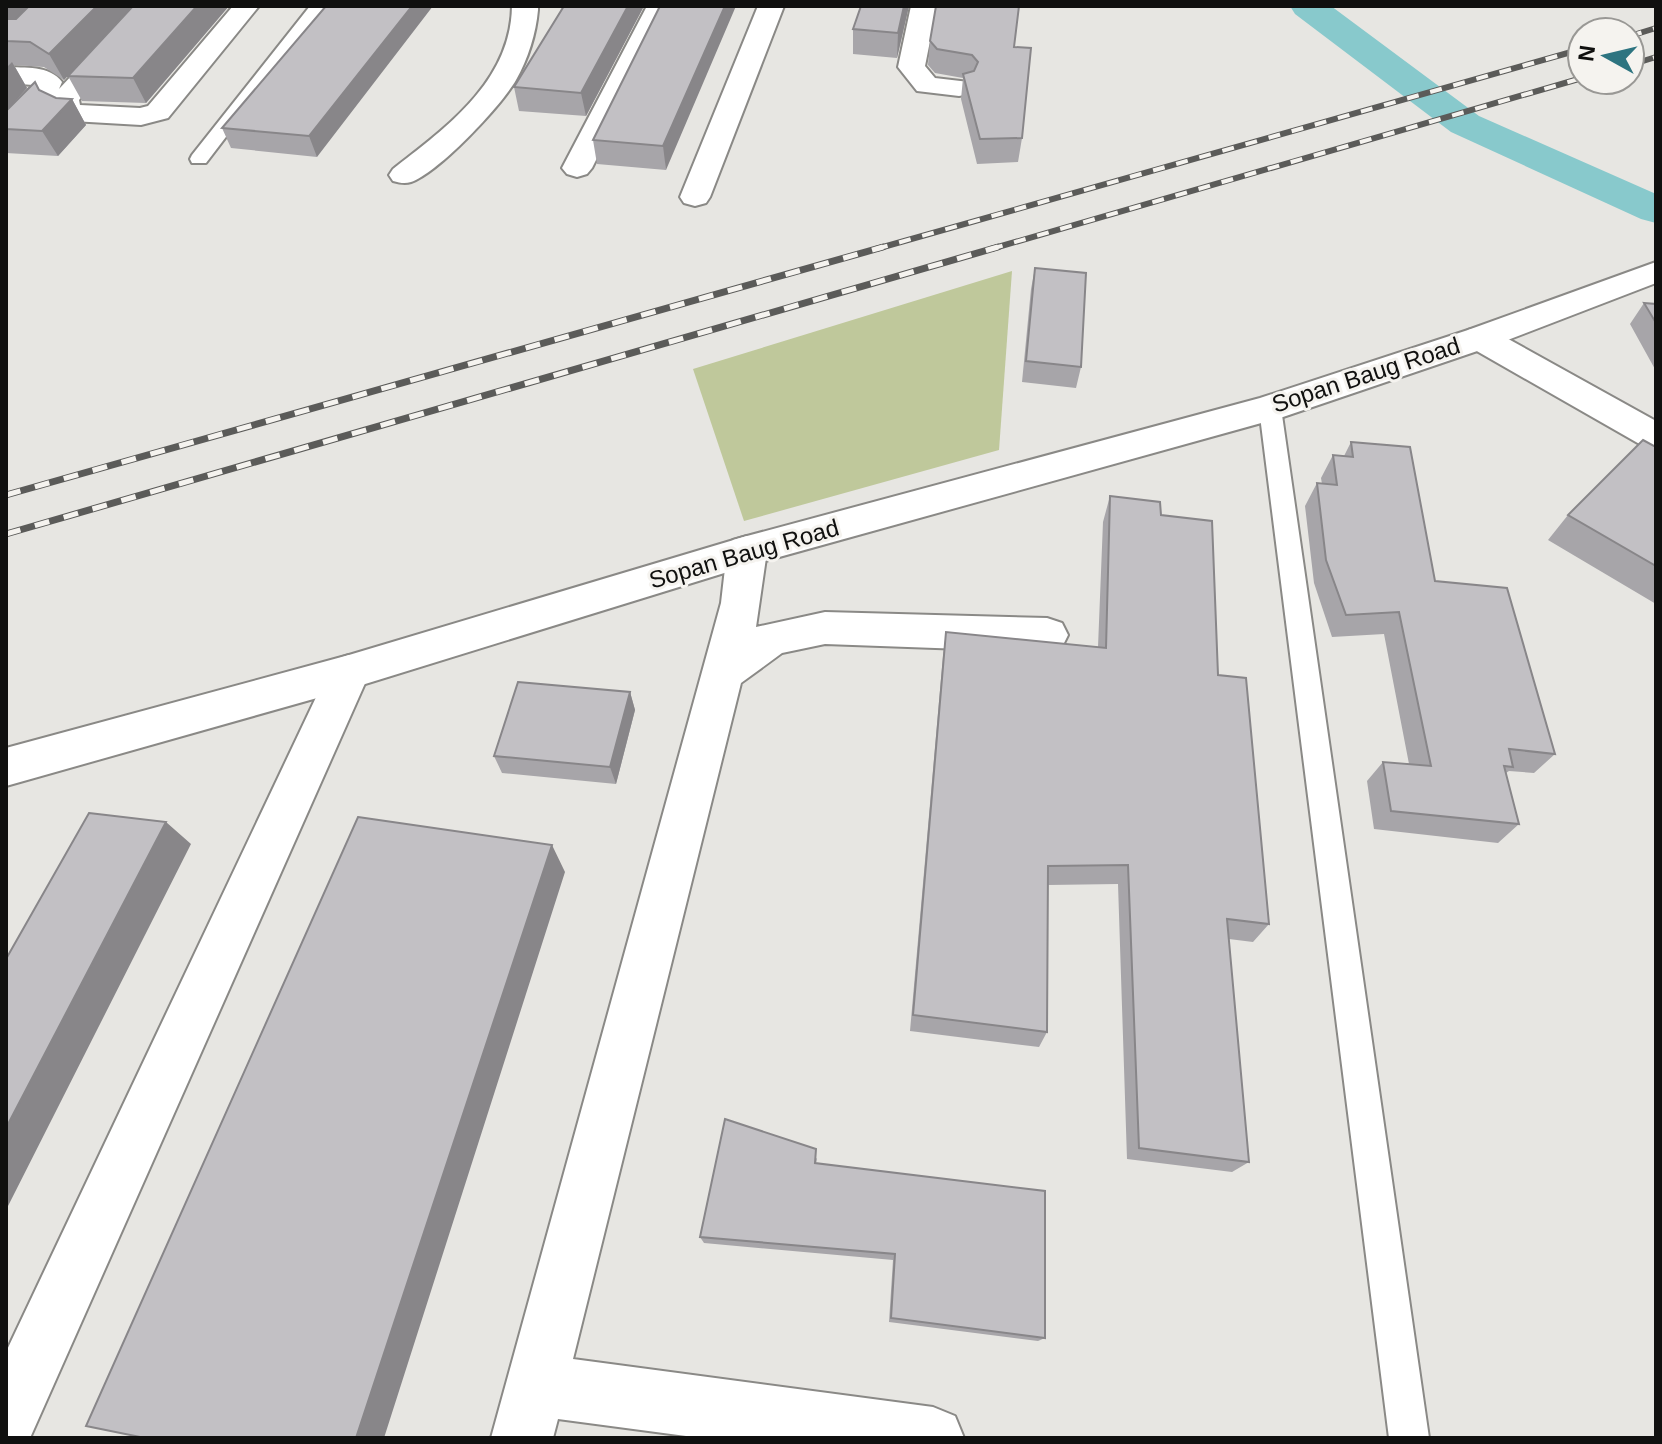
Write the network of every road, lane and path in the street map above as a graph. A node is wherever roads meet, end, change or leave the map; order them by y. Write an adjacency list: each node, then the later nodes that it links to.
1 (151, 6): 2 (street)
2 (246, 6)
3 (318, 6): 11 (lane)
4 (525, 6): 13 (street)
5 (660, 6): 12 (street)
6 (771, 6): 14 (street)
7 (924, 6): 9 (street)
8 (6, 75): 10 (street)
9 (959, 88)
10 (6, 132)
11 (199, 159)
12 (577, 168)
13 (404, 175)
14 (695, 197)
15 (1656, 272): 16 (street, Sopan Baug Road)
16 (1480, 338): 17 (street, Sopan Baug Road); 18 (street, Sopan Baug Road)
17 (1270, 408): 19 (street, Sopan Baug Road); 27 (lane)
18 (1656, 437)
19 (747, 551): 21 (street, Sopan Baug Road); 22 (street)
20 (1047, 635): 22 (street)
21 (349, 672): 23 (street, Sopan Baug Road); 25 (street)
22 (721, 675): 24 (street)
23 (6, 767)
24 (529, 1411): 26 (street)
25 (6, 1421)
26 (933, 1438)
27 (1409, 1438)

